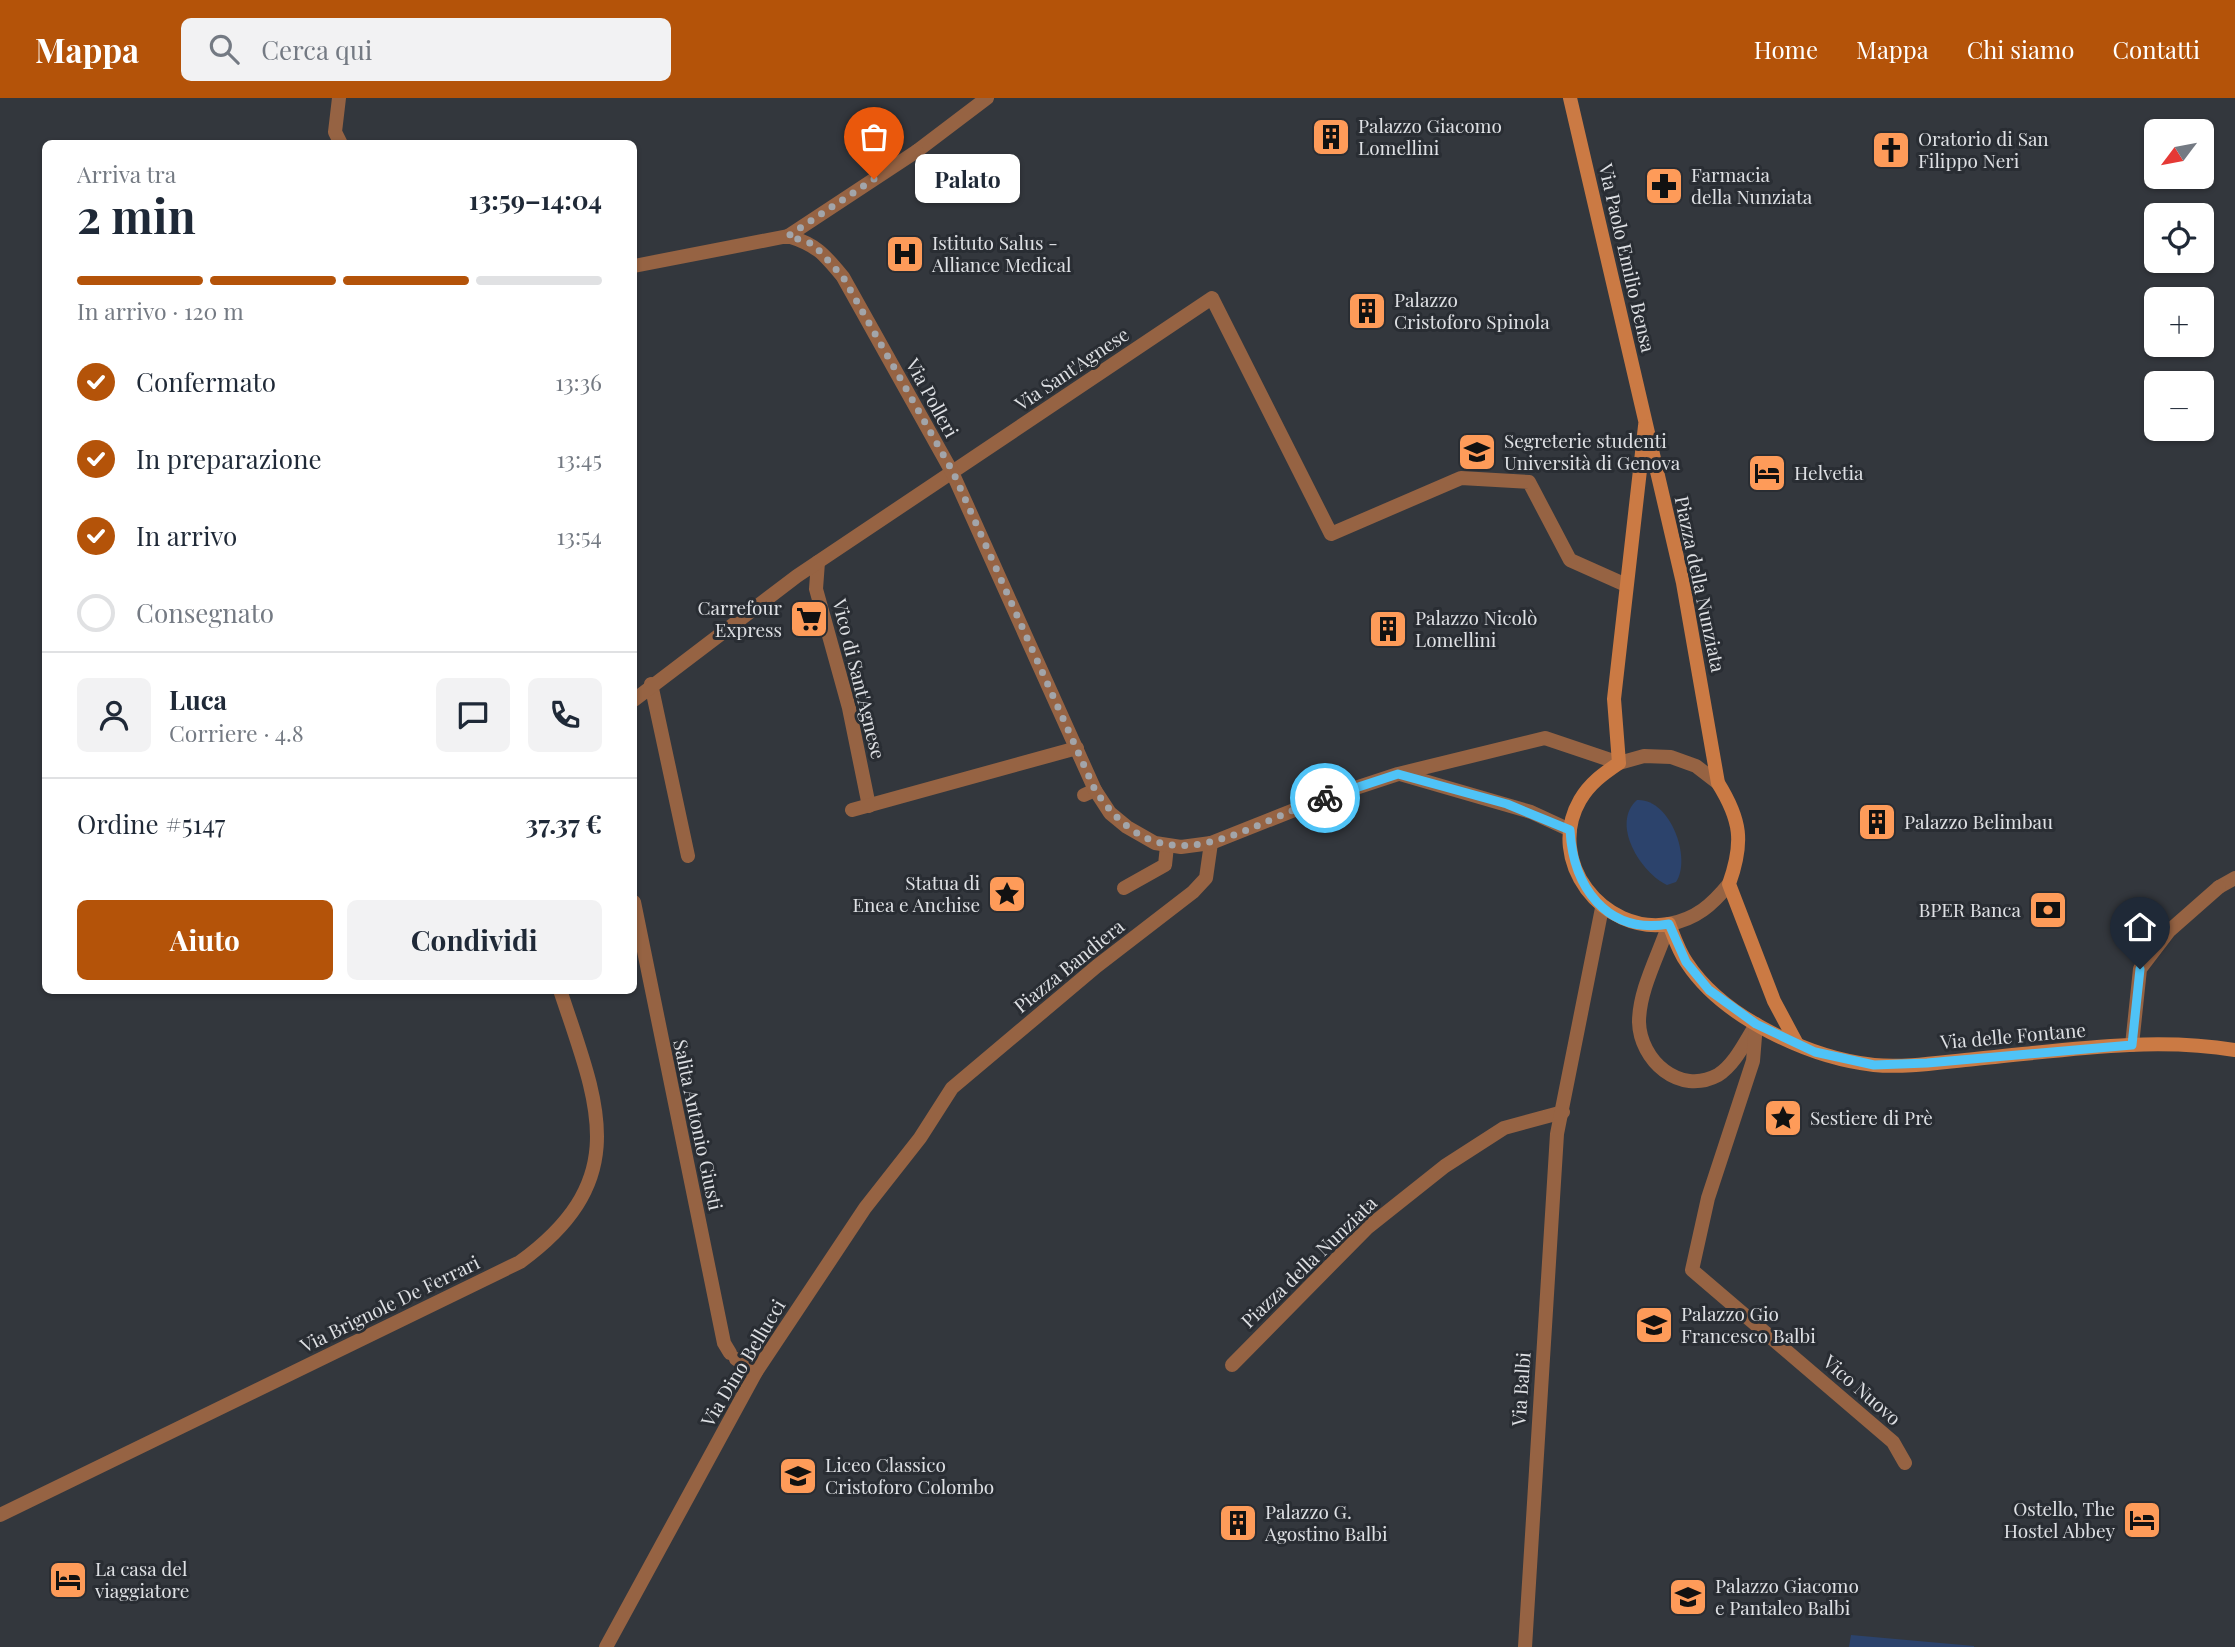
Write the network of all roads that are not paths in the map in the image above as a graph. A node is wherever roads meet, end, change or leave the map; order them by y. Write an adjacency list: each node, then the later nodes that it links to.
1 (339, 98): 4 (street)
2 (987, 98): 5 (street)
3 (1570, 98): 7 (main road, Via Paolo Emilio Bensa)
4 (339, 140)
5 (788, 236): 6 (street); 8 (street, Via Polleri)
6 (637, 265)
7 (1645, 426): 10 (main road); 16 (main road, Piazza della Nunziata)
8 (953, 472): 9 (street, Via Sant'Agnese); 10 (street, Via Sant'Agnese); 13 (street, Via Polleri)
9 (818, 562): 11 (street); 17 (street, Vico di Sant'Agnese)
10 (1626, 585): 14 (main road)
11 (651, 684): 12 (street); 22 (street)
12 (637, 698)
13 (1077, 748): 17 (street); 21 (street)
14 (1619, 763): 15 (street, Piazza della Nunziata); 16 (street, Piazza della Nunziata); 19 (main road, Piazza della Nunziata)
15 (1398, 774): 19 (street); 20 (street, Piazza della Nunziata)
16 (1718, 783): 24 (main road, Piazza della Nunziata)
17 (869, 806): 18 (street)
18 (852, 810)
19 (1570, 830): 26 (main road, Piazza della Nunziata)
20 (1210, 843): 21 (street); 34 (street, Piazza Bandiera)
21 (1167, 846): 25 (street, Piazza Bandiera)
22 (688, 856)
23 (2235, 878): 32 (street)
24 (1729, 884): 28 (street, Piazza della Nunziata); 31 (main road)
25 (1124, 888)
26 (1602, 908): 28 (main road, Piazza della Nunziata); 35 (street)
27 (637, 917): 37 (street, Salita Antonio Giusti)
28 (1669, 924): 30 (main road); 30 (street)
29 (561, 994): 39 (street, Via Brignole De Ferrari)
30 (1756, 1024): 31 (main road); 38 (street, Vico Nuovo)
31 (1797, 1044): 32 (main road, Via delle Fontane)
32 (2132, 1045): 33 (main road, Via delle Fontane)
33 (2235, 1050)
34 (935, 1112): 37 (street, Via Dino Bellucci)
35 (1563, 1112): 36 (street, Piazza della Nunziata); 41 (street, Via Balbi)
36 (1232, 1365)
37 (756, 1372): 40 (street, Via Dino Bellucci)
38 (1905, 1463)
39 (0, 1515)
40 (606, 1647)
41 (1525, 1647)

